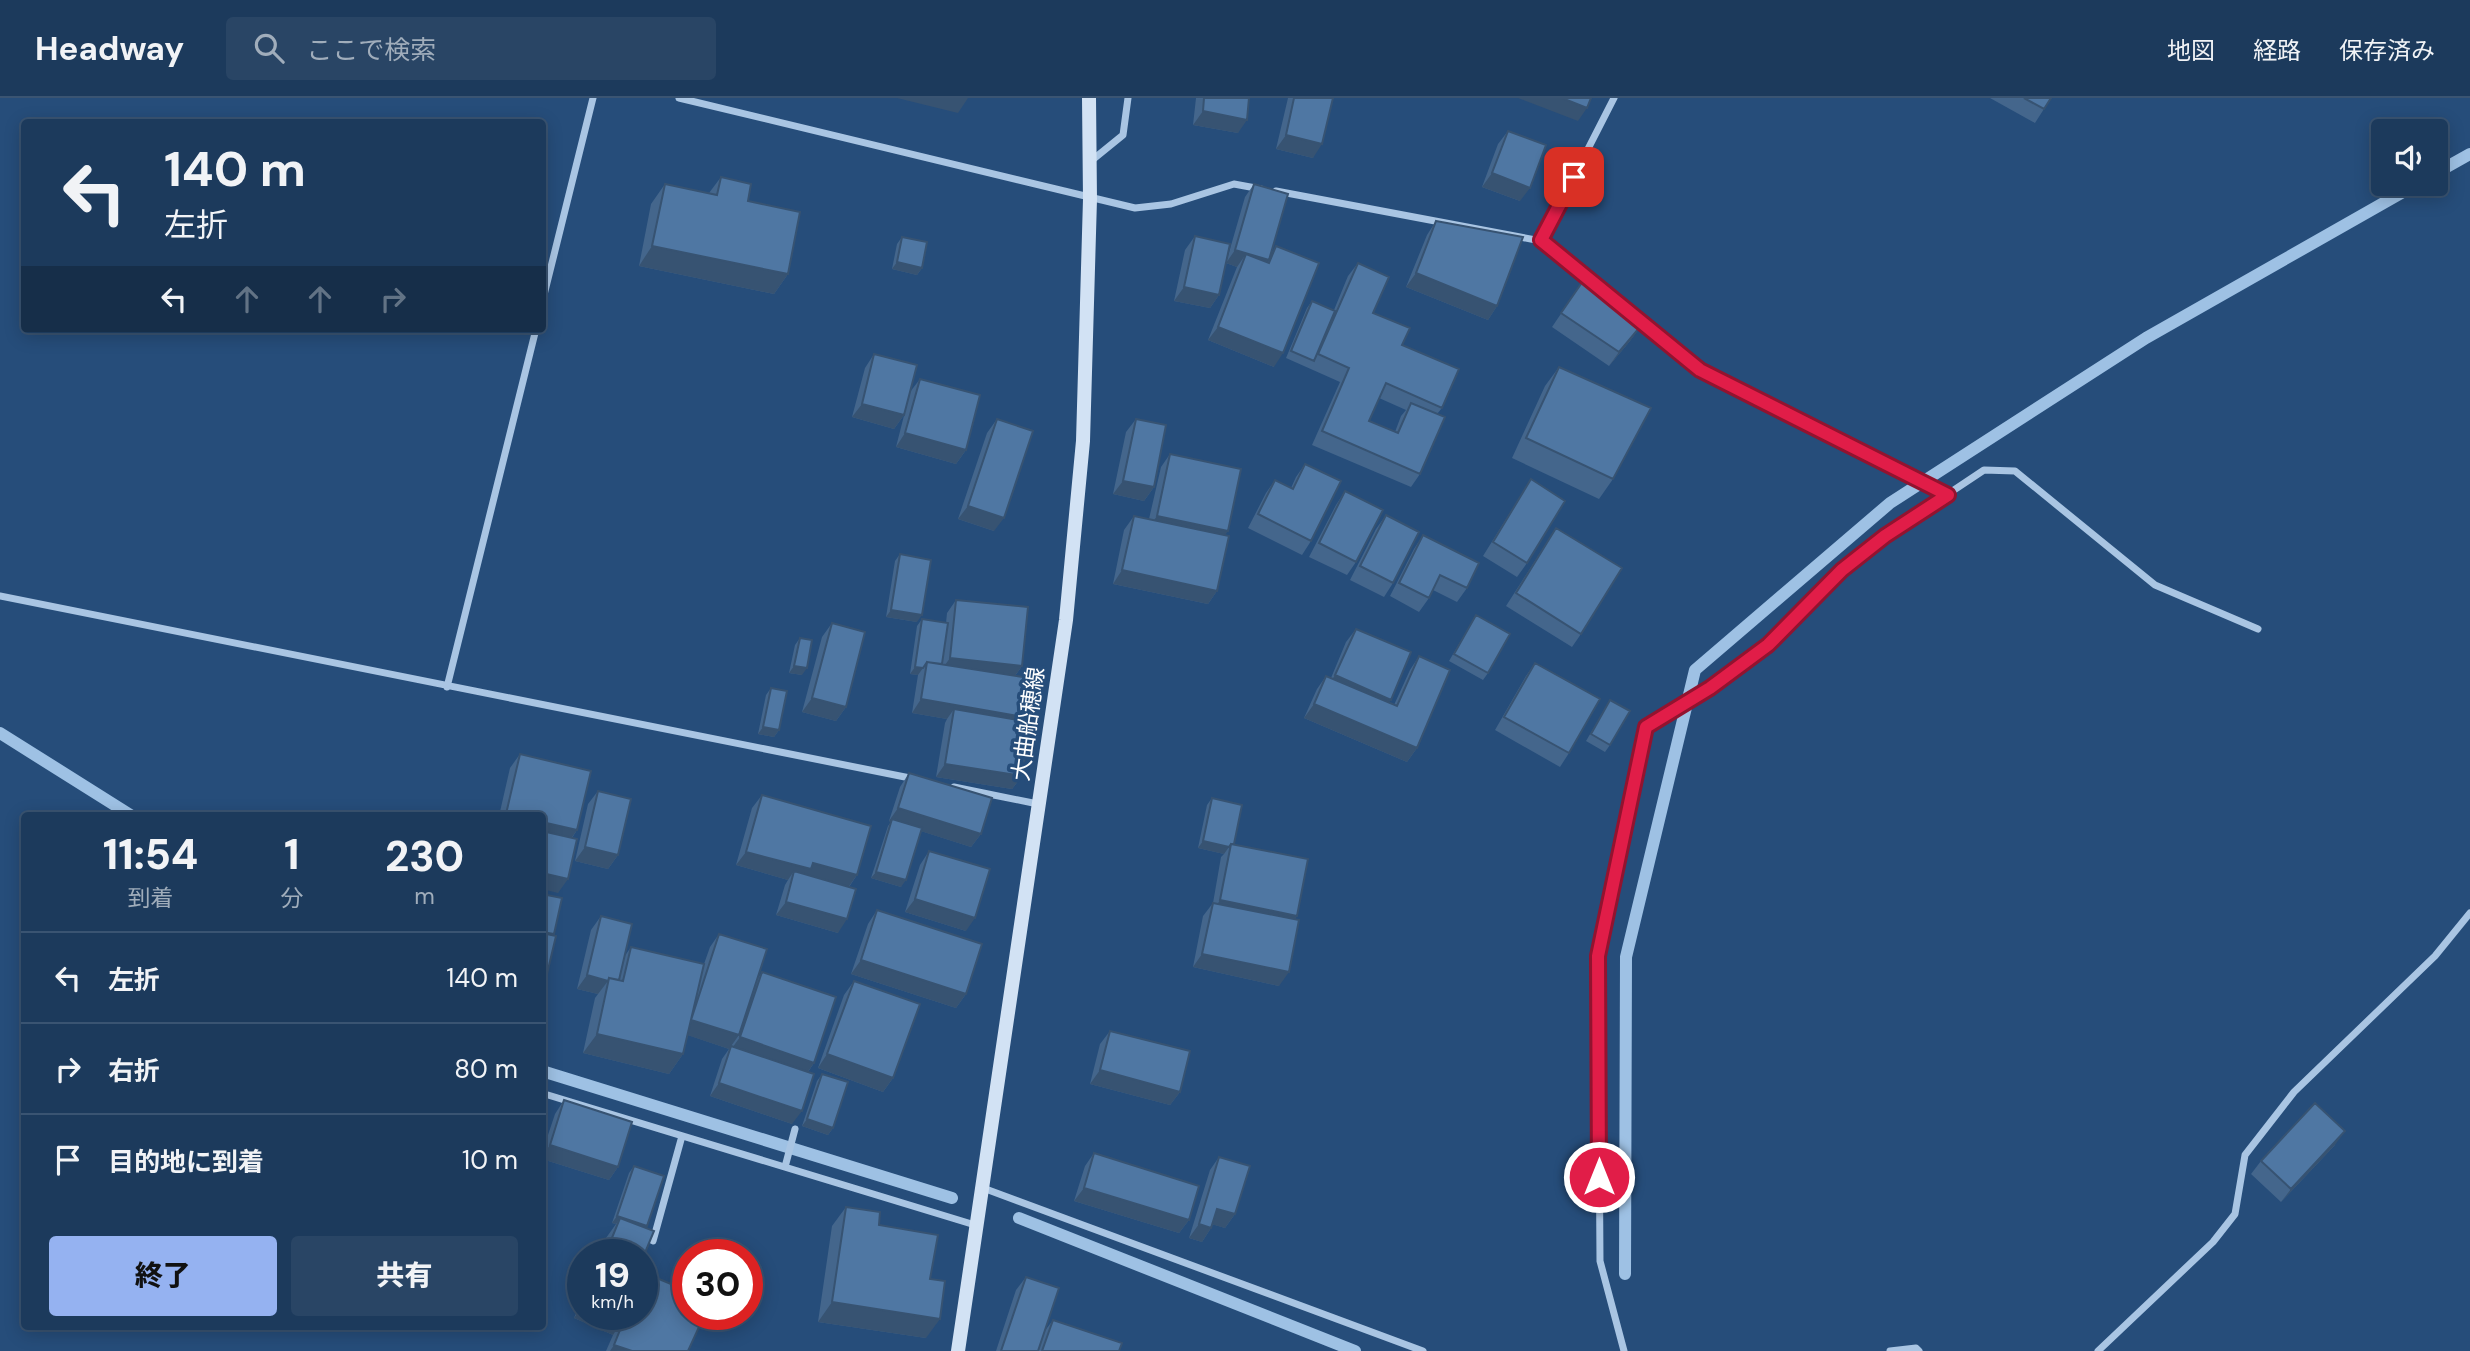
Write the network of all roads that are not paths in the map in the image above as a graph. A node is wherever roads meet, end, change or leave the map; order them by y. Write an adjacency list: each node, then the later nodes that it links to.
1 (593, 98): 9 (street)
2 (679, 98): 7 (street)
3 (1089, 98): 6 (main road, 大曲船穂線)
4 (1128, 98): 6 (street)
5 (1614, 98): 8 (street)
6 (1090, 162): 7 (main road, 大曲船穂線)
7 (1090, 199): 8 (street); 17 (main road, 大曲船穂線)
8 (1541, 240): 11 (street)
9 (546, 287)
10 (535, 333): 14 (street)
11 (1948, 495): 13 (street); 28 (street)
12 (0, 596): 14 (street)
13 (2258, 629)
14 (447, 687): 15 (street)
15 (930, 783)
16 (944, 785): 17 (street)
17 (1039, 804): 23 (main road, 大曲船穂線)
18 (2470, 913): 31 (street)
19 (548, 1095): 21 (street)
20 (794, 1133): 22 (street)
21 (682, 1136): 22 (street); 25 (street)
22 (785, 1167): 24 (street)
23 (982, 1187): 24 (main road, 大曲船穂線); 27 (street)
24 (975, 1225): 26 (main road, 大曲船穂線)
25 (654, 1239)
26 (958, 1351)
27 (1423, 1351)
28 (1624, 1351)
29 (1890, 1351): 30 (street)
30 (1919, 1351)
31 (2098, 1351)

